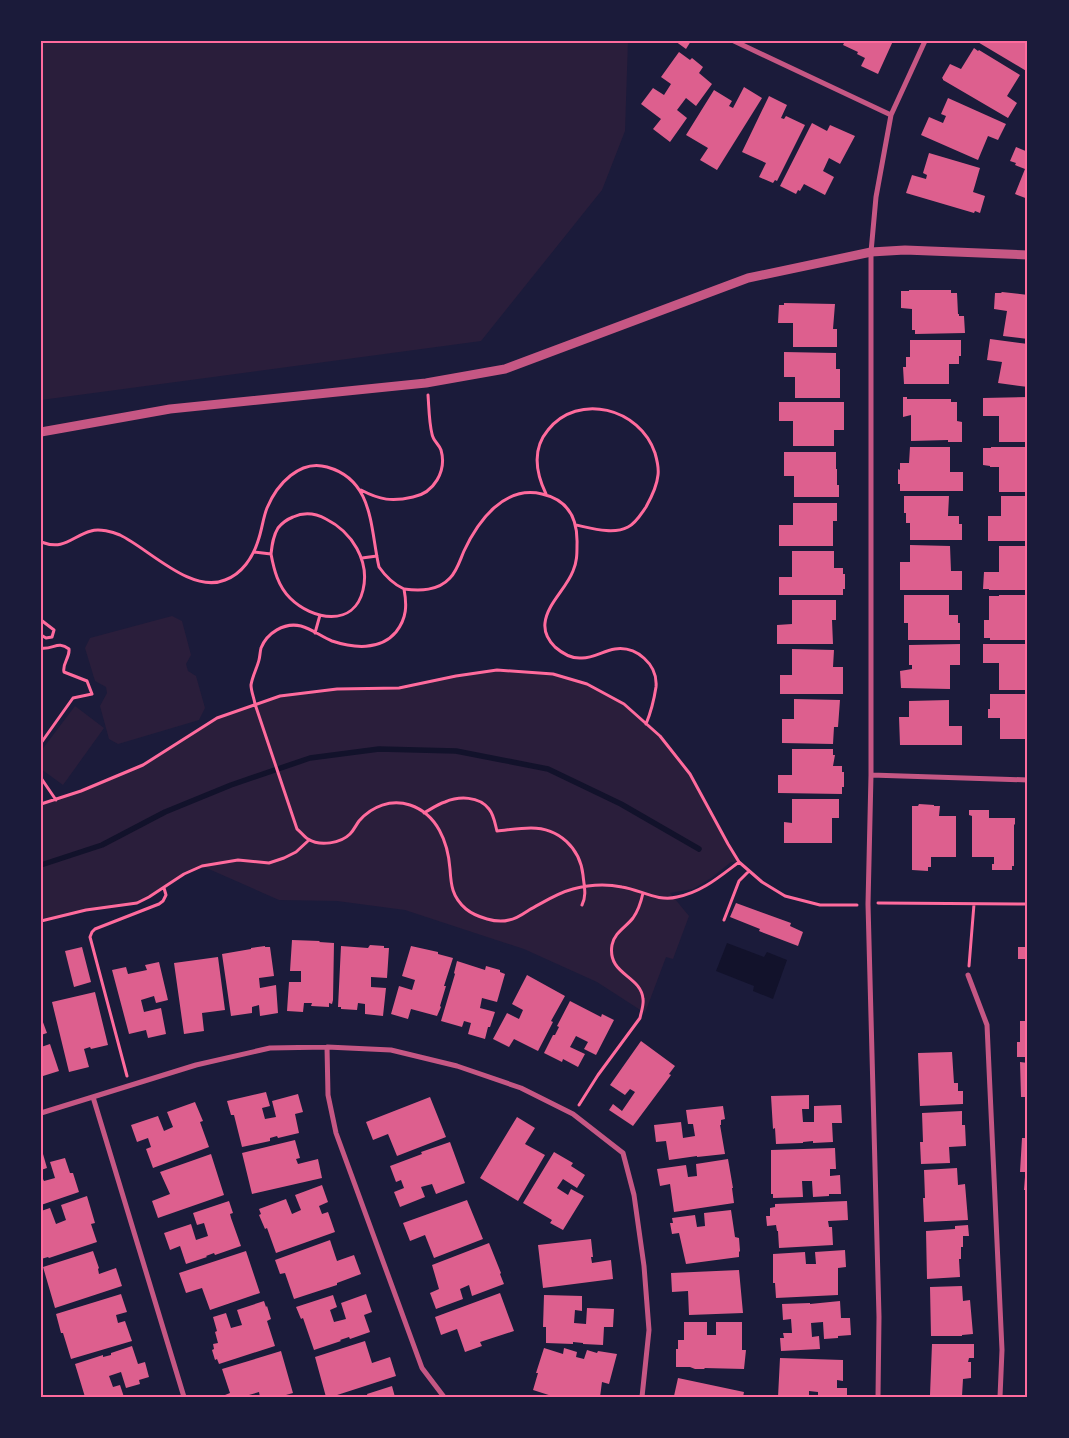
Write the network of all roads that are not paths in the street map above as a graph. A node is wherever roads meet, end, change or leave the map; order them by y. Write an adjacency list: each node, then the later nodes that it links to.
1 (734, 41): 3 (street)
2 (925, 41): 3 (street)
3 (891, 115): 4 (street)
4 (871, 252): 5 (street); 6 (street); 7 (street)
5 (1028, 255)
6 (41, 432)
7 (871, 775): 8 (street); 16 (street)
8 (1028, 780)
9 (968, 975): 17 (street)
10 (328, 1047): 11 (street); 14 (street); 15 (street)
11 (94, 1096): 12 (street); 13 (street)
12 (41, 1112)
13 (184, 1397)
14 (444, 1397)
15 (642, 1397)
16 (878, 1397)
17 (1000, 1397)

